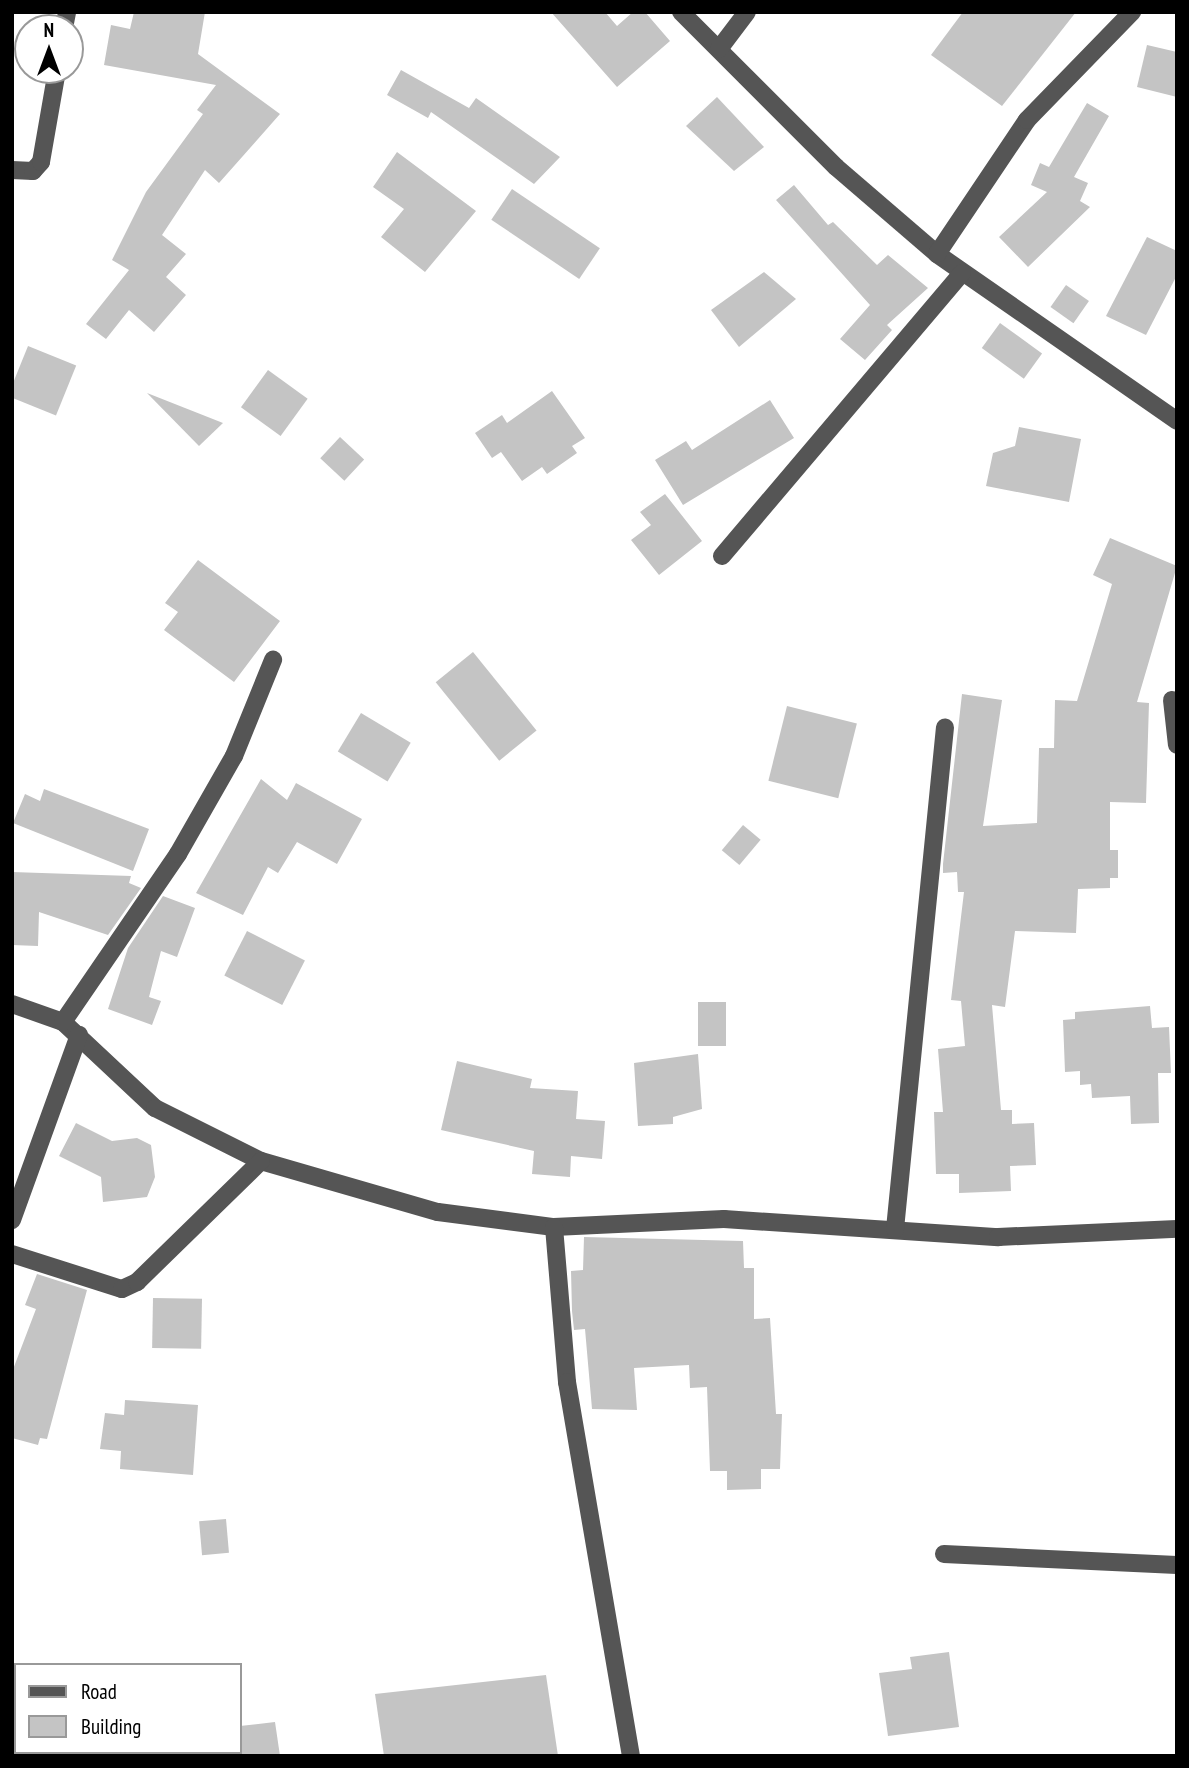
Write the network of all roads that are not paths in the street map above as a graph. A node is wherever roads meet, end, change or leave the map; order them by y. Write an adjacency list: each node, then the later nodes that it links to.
1 (681, 12): 4 (street)
2 (747, 12): 4 (street)
3 (1132, 12): 7 (street)
4 (719, 49): 7 (street)
5 (55, 84): 6 (street)
6 (12, 170)
7 (937, 254): 8 (street)
8 (962, 273): 9 (street); 10 (street)
9 (1177, 421)
10 (722, 555)
11 (273, 660): 16 (street)
12 (1172, 700): 14 (street)
13 (945, 727): 21 (street)
14 (1177, 745)
15 (12, 1004): 16 (street)
16 (63, 1022): 17 (street)
17 (79, 1035): 18 (street); 19 (street)
18 (261, 1161): 20 (street); 23 (street)
19 (12, 1220)
20 (554, 1227): 21 (street); 26 (street)
21 (895, 1229): 22 (street)
22 (1177, 1229)
23 (12, 1254)
24 (944, 1553): 25 (street)
25 (1177, 1565)
26 (631, 1756)

